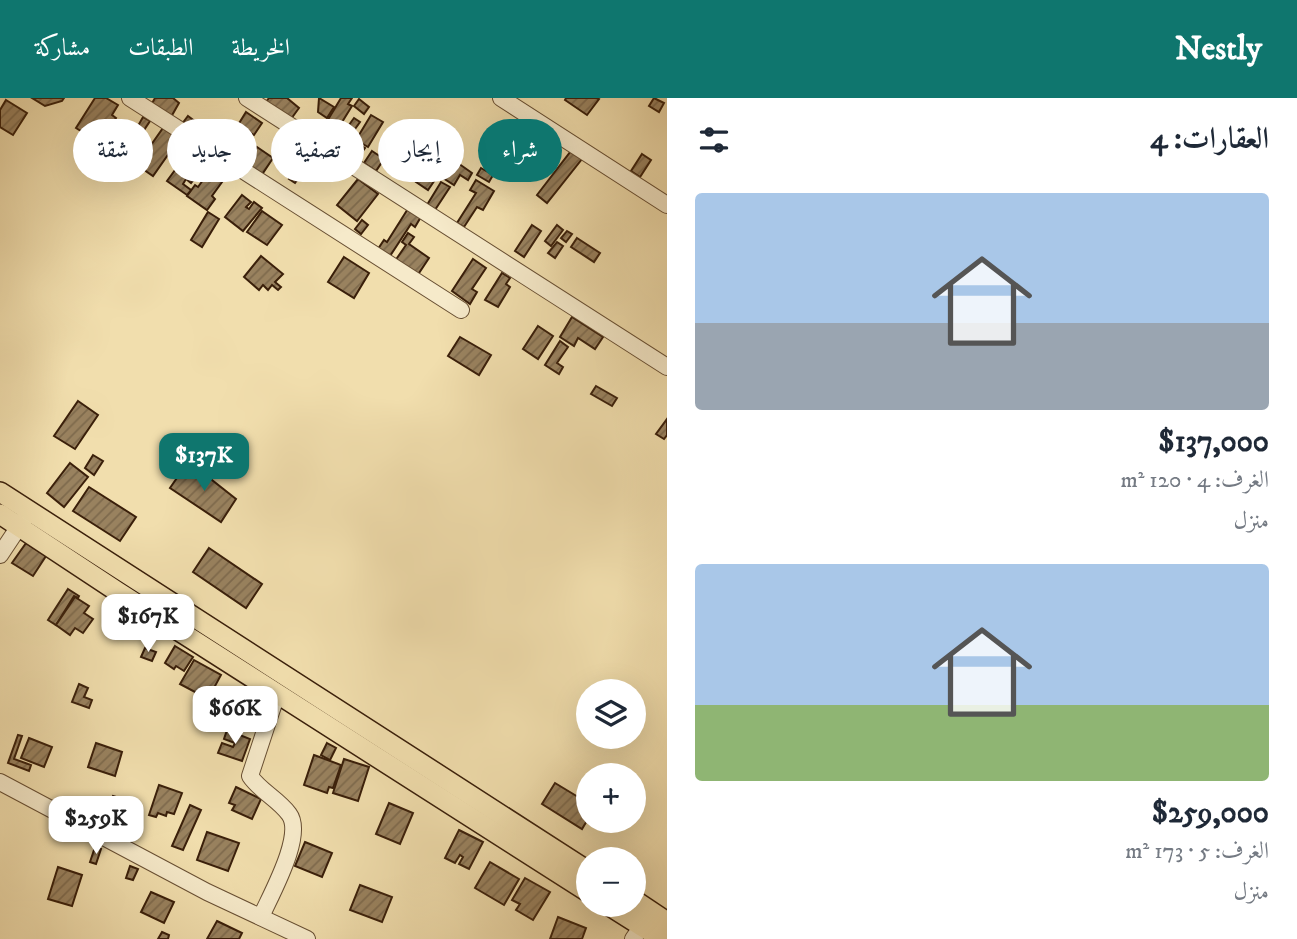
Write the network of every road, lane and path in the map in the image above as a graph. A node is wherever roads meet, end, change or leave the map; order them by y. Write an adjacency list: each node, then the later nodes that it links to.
1 (130, 98): 5 (street)
2 (247, 98): 6 (street)
3 (501, 98): 4 (street)
4 (667, 205)
5 (461, 310)
6 (667, 367)
7 (0, 492): 9 (main road)
8 (0, 513): 9 (main road)
9 (25, 519): 10 (street); 11 (main road); 13 (main road)
10 (0, 555)
11 (277, 694): 14 (main road); 16 (street)
12 (0, 782): 16 (street)
13 (576, 863)
14 (576, 884)
15 (646, 912): 18 (main road)
16 (261, 917): 20 (street)
17 (621, 917): 19 (main road)
18 (664, 931): 19 (main road)
19 (638, 933)
20 (307, 939)

